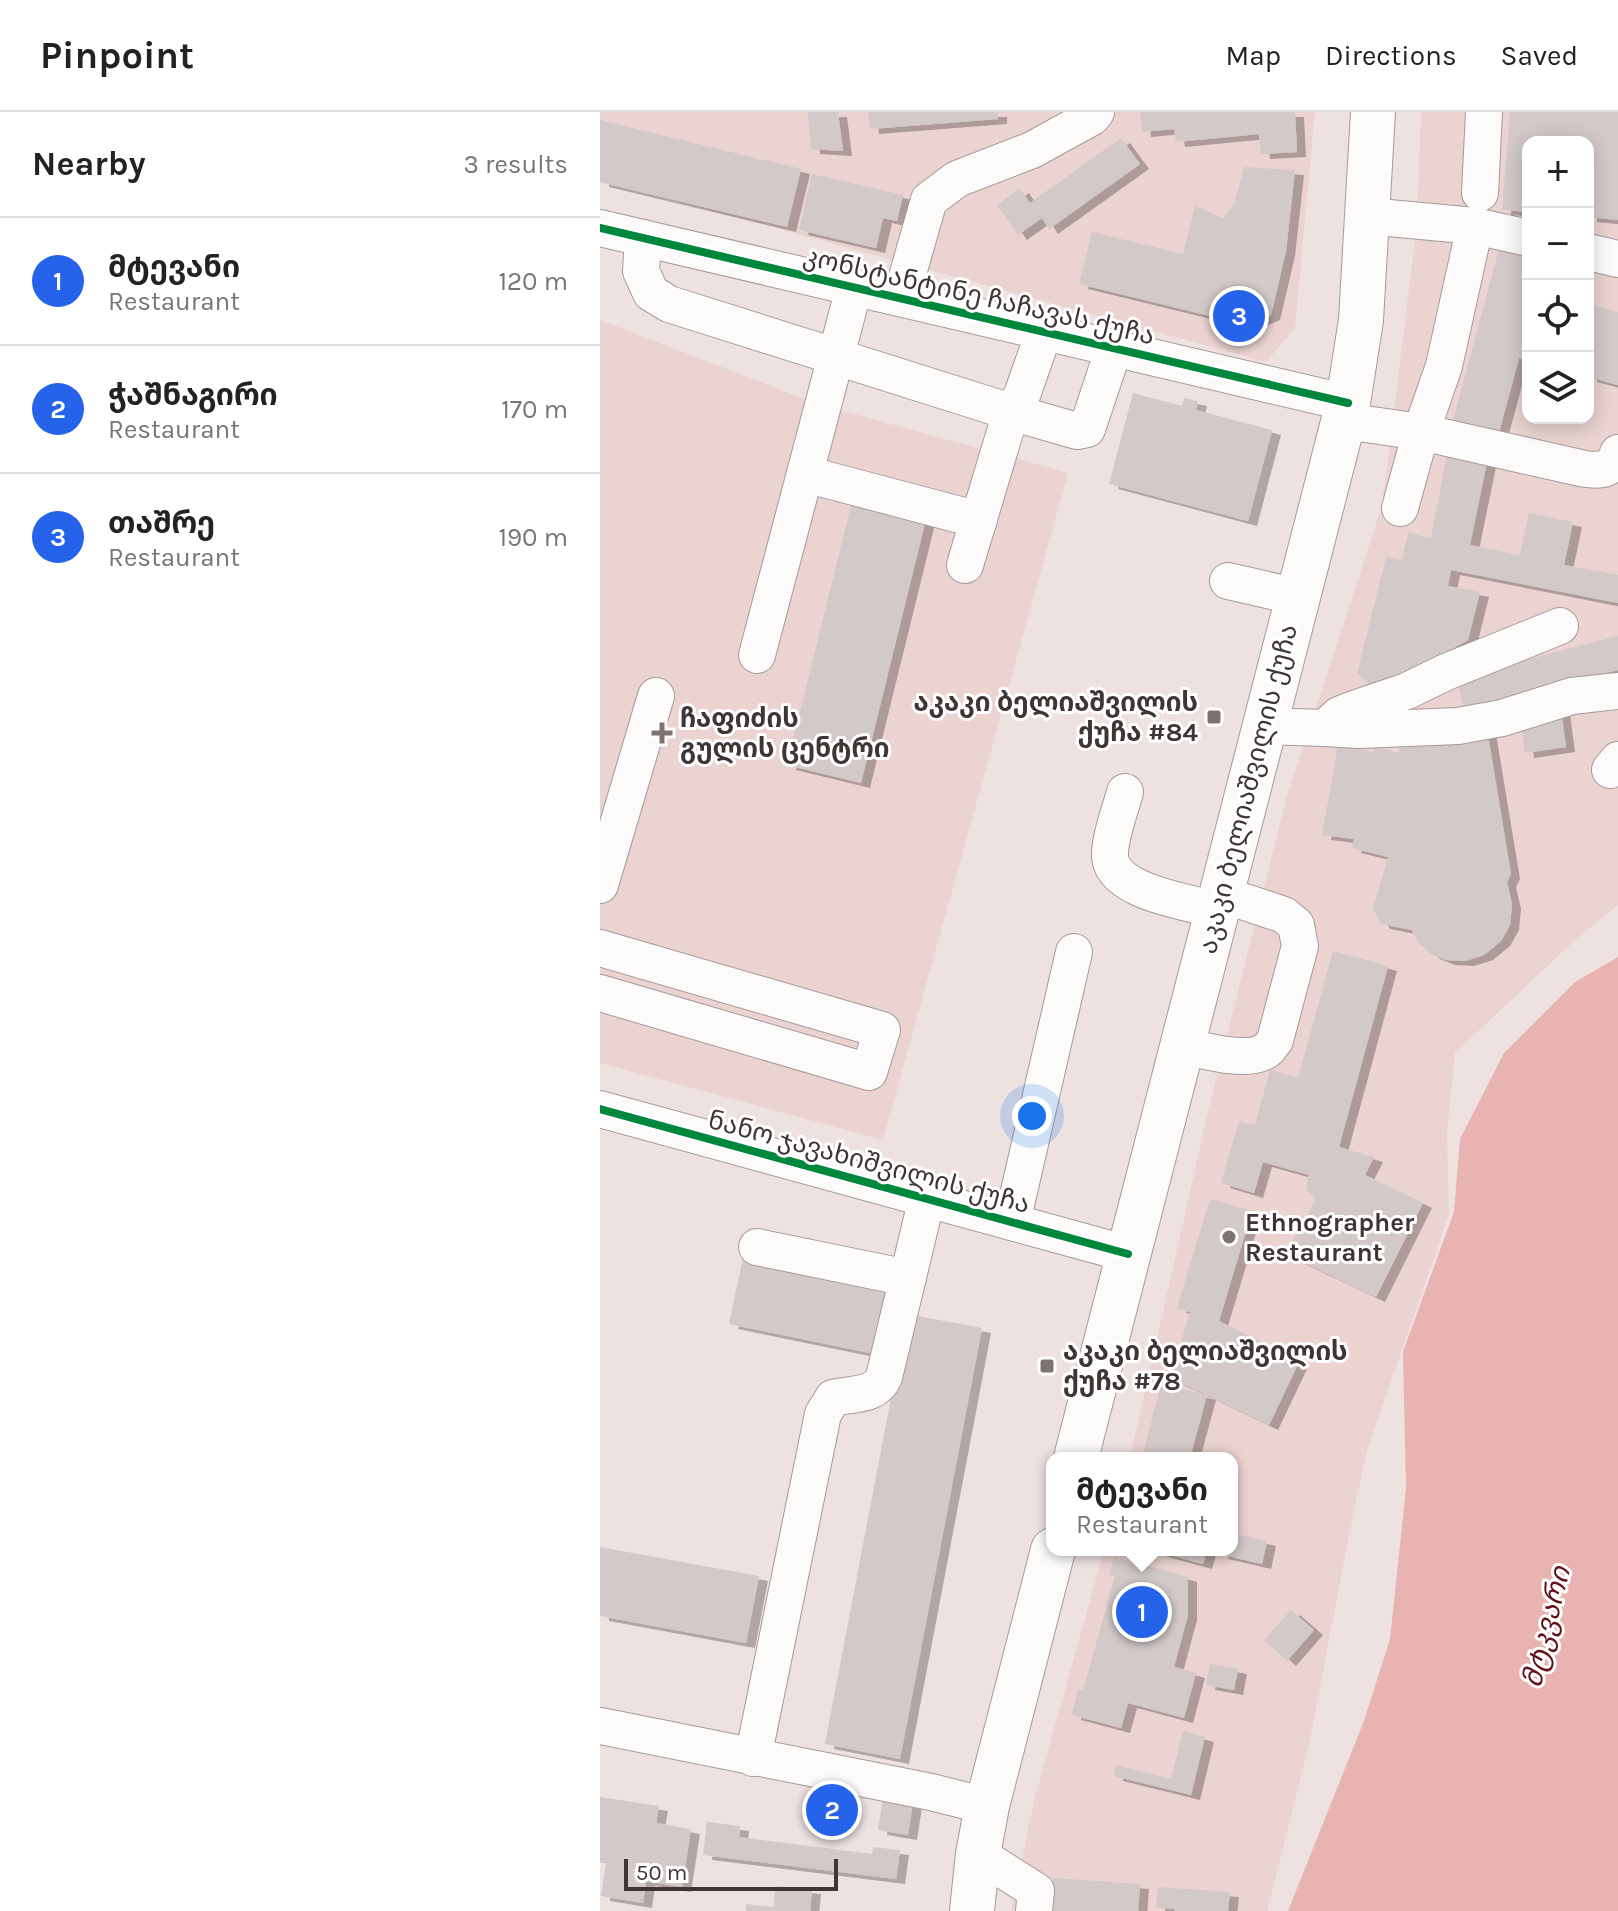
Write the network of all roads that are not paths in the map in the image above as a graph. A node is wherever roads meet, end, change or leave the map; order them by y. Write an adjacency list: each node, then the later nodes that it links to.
1 (1096, 112): 12 (street)
2 (1373, 112): 5 (main road, აკაკი ბელიაშვილის ქუჩა)
3 (1484, 112): 4 (street)
4 (1478, 209): 5 (street); 7 (street); 18 (street)
5 (1367, 216): 17 (main road, აკაკი ბელიაშვილის ქუჩა)
6 (600, 228): 8 (street, კონსტანტინე ჩაჩავას ქუჩა)
7 (1522, 235)
8 (643, 238): 11 (street, კონსტანტინე ჩაჩავას ქუჩა); 15 (street)
9 (1594, 253): 10 (street)
10 (1618, 259)
11 (854, 288): 12 (street, კონსტანტინე ჩაჩავას ქუჩა); 15 (street)
12 (901, 298): 13 (street, კონსტანტინე ჩაჩავას ქუჩა)
13 (1044, 332): 14 (street, კონსტანტინე ჩაჩავას ქუჩა); 16 (street)
14 (1114, 348): 16 (street); 17 (street, კონსტანტინე ჩაჩავას ქუჩა)
15 (836, 357): 16 (street); 20 (street)
16 (1011, 412): 22 (street)
17 (1346, 412): 18 (street, კონსტანტინე ჩაჩავას ქუჩა); 25 (main road, აკაკი ბელიაშვილის ქუჩა)
18 (1421, 432): 19 (street, კონსტანტინე ჩაჩავას ქუჩა); 21 (street)
19 (1618, 453)
20 (805, 474): 22 (street); 27 (street)
21 (1400, 508)
22 (979, 520): 23 (street)
23 (965, 565)
24 (1228, 581): 25 (street)
25 (1298, 597): 30 (main road, აკაკი ბელიაშვილის ქუჩა)
26 (1560, 626): 31 (street)
27 (757, 655)
28 (1618, 691): 31 (street)
29 (656, 696): 33 (street)
30 (1265, 726): 31 (street); 34 (main road, აკაკი ბელიაშვილის ქუჩა)
31 (1325, 728)
32 (1125, 792): 34 (street)
33 (600, 885)
34 (1219, 902): 38 (main road, აკაკი ბელიაშვილის ქუჩა); 38 (street)
35 (600, 948): 37 (street)
36 (1074, 952): 41 (street)
37 (600, 993)
38 (1182, 1046): 43 (main road, აკაკი ბელიაშვილის ქუჩა)
39 (600, 1109): 40 (street, ნანო ჯავახიშვილის ქუჩა)
40 (927, 1198): 41 (street, ნანო ჯავახიშვილის ქუჩა); 44 (street)
41 (1012, 1222): 43 (street, ნანო ჯავახიშვილის ქუჩა)
42 (757, 1247): 44 (street)
43 (1128, 1254): 45 (main road, აკაკი ბელიაშვილის ქუჩა)
44 (908, 1278): 48 (street)
45 (1078, 1452)
46 (1051, 1556): 49 (main road)
47 (600, 1726): 48 (street)
48 (753, 1758): 49 (street)
49 (987, 1806): 50 (main road)
50 (978, 1854): 51 (main road); 52 (street)
51 (972, 1911)
52 (1034, 1911)

